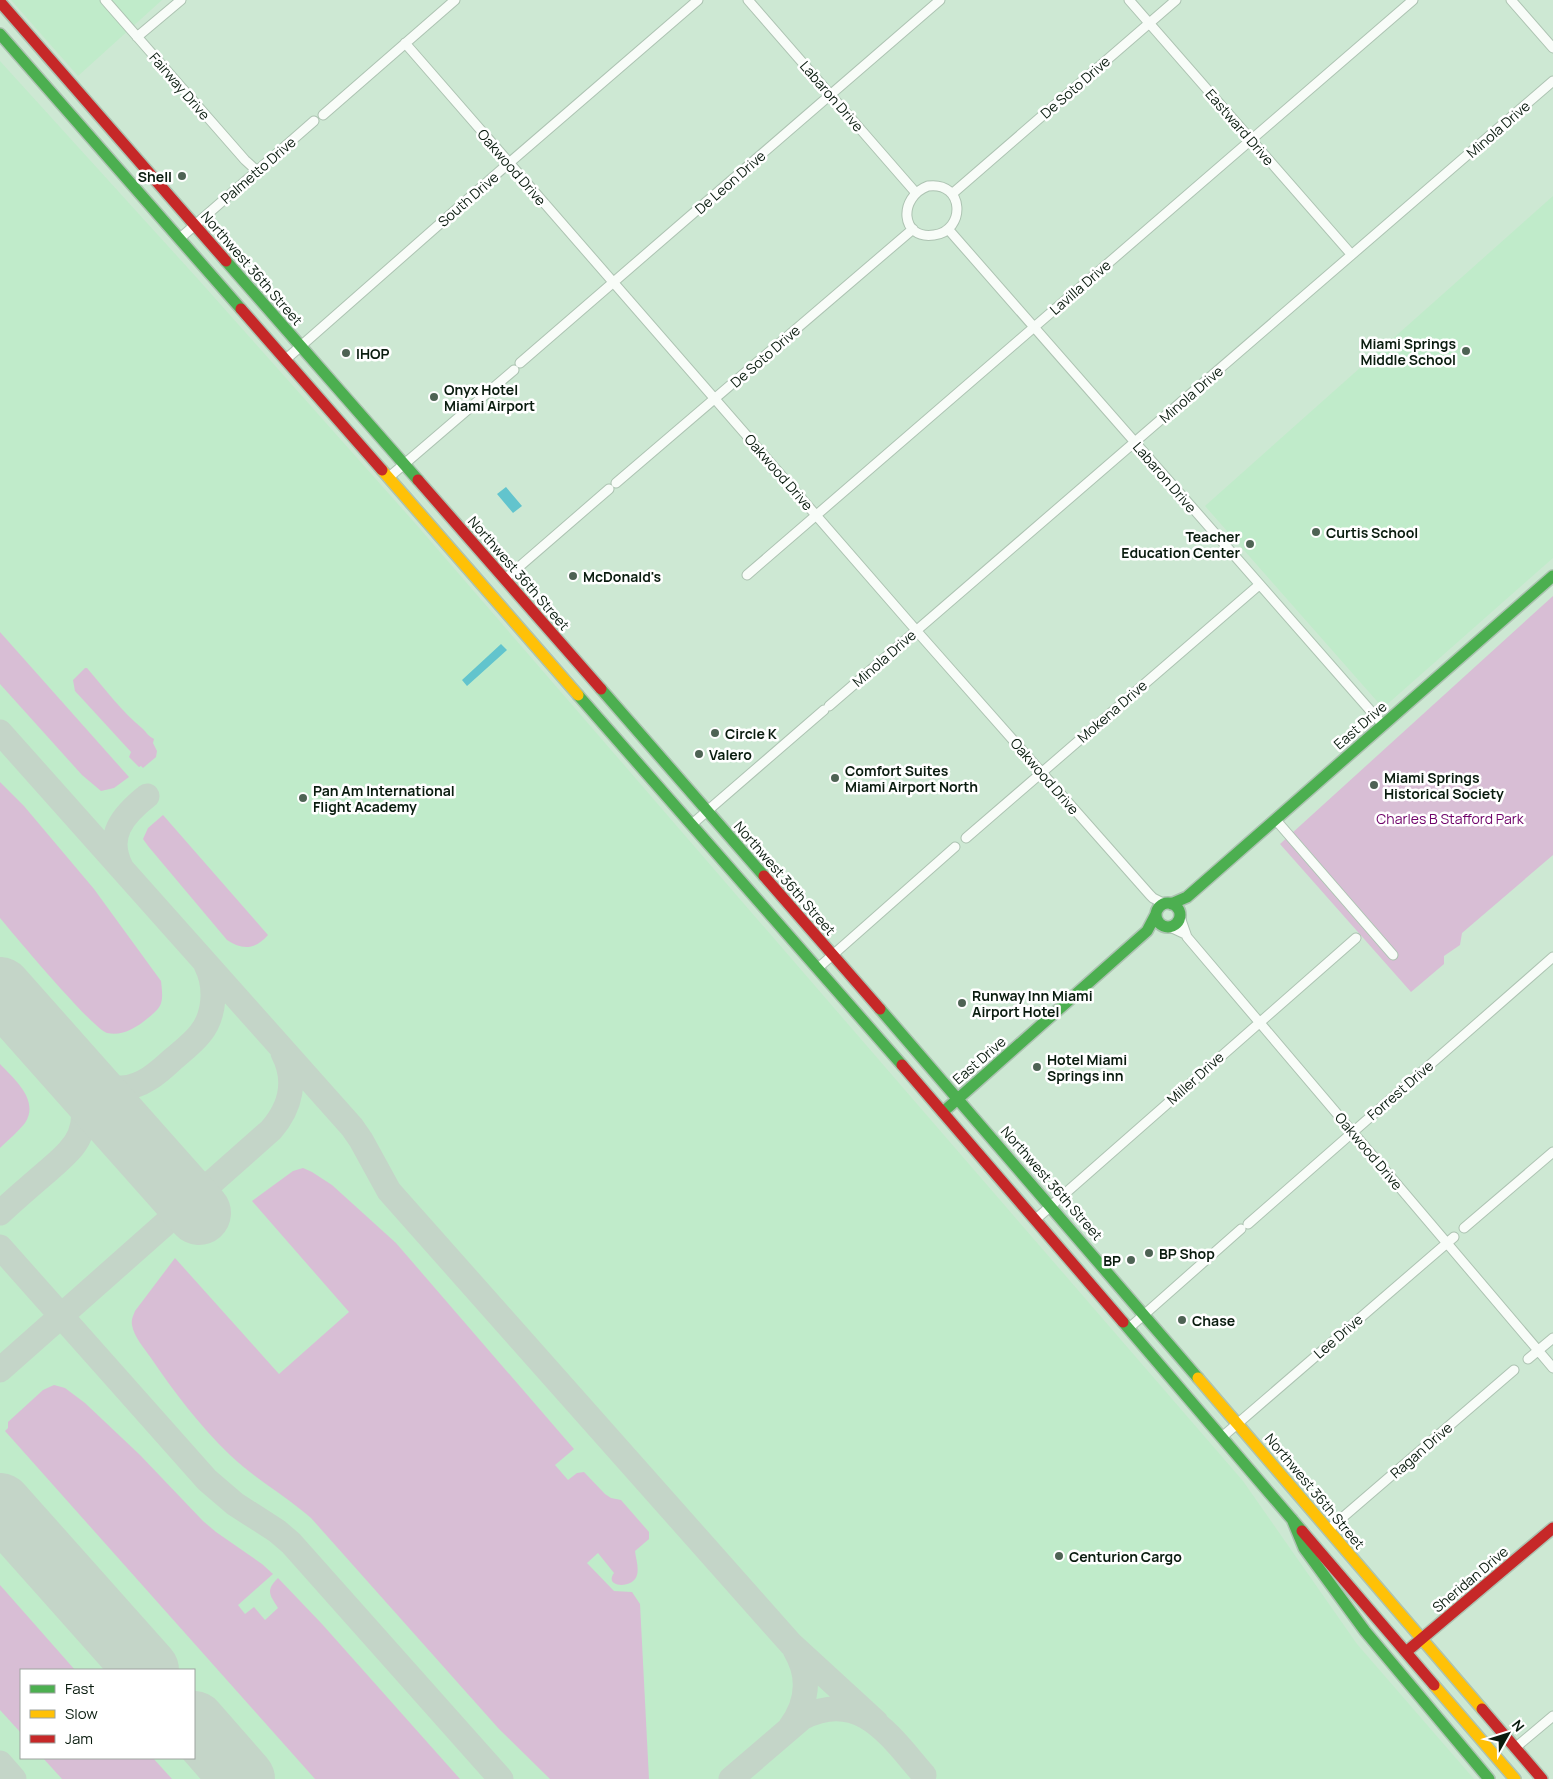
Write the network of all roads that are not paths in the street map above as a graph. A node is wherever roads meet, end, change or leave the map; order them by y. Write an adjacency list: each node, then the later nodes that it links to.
1 (105, 0): 14 (street, Fairway Drive)
2 (181, 0): 14 (street)
3 (455, 0): 15 (street)
4 (698, 0): 22 (street, South Drive)
5 (748, 0): 18 (street, Labaron Drive)
6 (940, 0): 18 (street, De Leon Drive)
7 (1129, 0): 12 (street, Eastward Drive)
8 (1176, 0): 12 (street, De Soto Drive)
9 (1413, 0): 21 (street, Lavilla Drive)
10 (1511, 0): 16 (street)
11 (0, 2): 26 (main road, Northwest 36th Street)
12 (1149, 23): 21 (street, Eastward Drive); 25 (street, De Soto Drive)
13 (0, 34): 29 (main road)
14 (137, 37): 23 (street, Fairway Drive)
15 (405, 44): 19 (street); 22 (street, Oakwood Drive)
16 (1553, 48)
17 (1553, 81): 30 (street, Minola Drive)
18 (830, 95): 24 (street, Labaron Drive); 31 (street, De Leon Drive)
19 (323, 114)
20 (314, 121): 23 (street, Palmetto Drive)
21 (1251, 140): 30 (street, Eastward Drive); 32 (street, Lavilla Drive)
22 (509, 163): 31 (street, Oakwood Drive); 33 (street, South Drive)
23 (257, 171): 26 (street, Palmetto Drive)
24 (916, 192): 25 (street); 27 (street)
25 (952, 194): 28 (street)
26 (195, 225): 29 (street, Palmetto Drive); 33 (main road, Northwest 36th Street)
27 (913, 229): 28 (street); 35 (street, De Soto Drive)
28 (948, 229): 32 (street, Labaron Drive)
29 (179, 239): 34 (main road)
30 (1351, 254): 36 (street, Minola Drive)
31 (614, 283): 35 (street, Oakwood Drive); 37 (street, De Leon Drive)
32 (1035, 326): 36 (street, Labaron Drive); 39 (street, Lavilla Drive)
33 (300, 346): 34 (street, South Drive); 37 (main road, Northwest 36th Street)
34 (285, 360): 38 (main road)
35 (714, 399): 39 (street, Oakwood Drive); 43 (street, De Soto Drive)
36 (1135, 442): 44 (street, Labaron Drive); 45 (street, Minola Drive)
37 (404, 465): 38 (street, De Leon Drive); 43 (main road, Northwest 36th Street)
38 (388, 478): 40 (main road)
39 (817, 515): 41 (street, Lavilla Drive); 45 (street, Oakwood Drive)
40 (452, 552): 43 (main road); 47 (main road)
41 (747, 574)
42 (1553, 576): 48 (main road, East Drive)
43 (504, 579): 46 (main road, Northwest 36th Street)
44 (1258, 585): 48 (street, Labaron Drive); 49 (street, Mokena Drive)
45 (916, 630): 49 (street, Oakwood Drive); 50 (street, Minola Drive)
46 (585, 671): 47 (main road); 50 (main road, Northwest 36th Street)
47 (570, 685): 52 (main road)
48 (1383, 725): 51 (main road, East Drive)
49 (1042, 772): 53 (street, Mokena Drive); 56 (street, Oakwood Drive)
50 (707, 811): 52 (street, Minola Drive); 62 (main road, Northwest 36th Street)
51 (1275, 820): 55 (main road, East Drive); 63 (street)
52 (691, 825): 65 (main road)
53 (966, 838)
54 (955, 847): 62 (street)
55 (1186, 897): 56 (main road, East Drive); 57 (main road, East Drive)
56 (1162, 908): 57 (main road); 58 (main road); 59 (main road, East Drive)
57 (1180, 915): 58 (main road); 60 (street, Oakwood Drive)
58 (1167, 926): 59 (main road, East Drive); 60 (street, Oakwood Drive)
59 (1147, 931): 67 (main road, East Drive)
60 (1185, 934): 66 (street, Oakwood Drive)
61 (1356, 938): 66 (street, Miller Drive)
62 (833, 955): 65 (street); 67 (main road, Northwest 36th Street)
63 (1393, 955)
64 (1553, 957): 69 (street, Forrest Drive)
65 (818, 968): 68 (main road)
66 (1259, 1022): 69 (street, Oakwood Drive); 71 (street, Miller Drive)
67 (958, 1098): 68 (main road, East Drive); 71 (main road, Northwest 36th Street)
68 (943, 1112): 72 (main road)
69 (1353, 1131): 74 (street, Oakwood Drive); 75 (street, Forrest Drive)
70 (1553, 1152): 73 (street)
71 (1052, 1205): 72 (street, Miller Drive); 75 (main road, Northwest 36th Street)
72 (1036, 1219): 76 (main road)
73 (1464, 1228)
74 (1451, 1240): 78 (street, Oakwood Drive); 82 (street, Lee Drive)
75 (1144, 1314): 76 (street, Forrest Drive); 82 (main road, Northwest 36th Street)
76 (1129, 1328): 83 (main road)
77 (1553, 1338): 78 (street)
78 (1538, 1351): 79 (street); 80 (street, Oakwood Drive)
79 (1528, 1360)
80 (1553, 1368)
81 (1514, 1370): 86 (street, Ragan Drive)
82 (1238, 1423): 83 (street, Lee Drive); 86 (main road, Northwest 36th Street)
83 (1222, 1437): 84 (main road)
84 (1289, 1516): 86 (main road); 88 (main road); 92 (main road)
85 (1553, 1528): 87 (main road, Sheridan Drive)
86 (1328, 1530): 87 (main road, Northwest 36th Street)
87 (1422, 1639): 88 (main road, Sheridan Drive); 91 (main road, Northwest 36th Street)
88 (1406, 1652): 90 (main road)
89 (1553, 1716): 91 (street)
90 (1486, 1745): 91 (main road); 93 (main road)
91 (1515, 1748): 94 (main road, Northwest 36th Street)
92 (1489, 1779)
93 (1515, 1779)
94 (1542, 1779)

